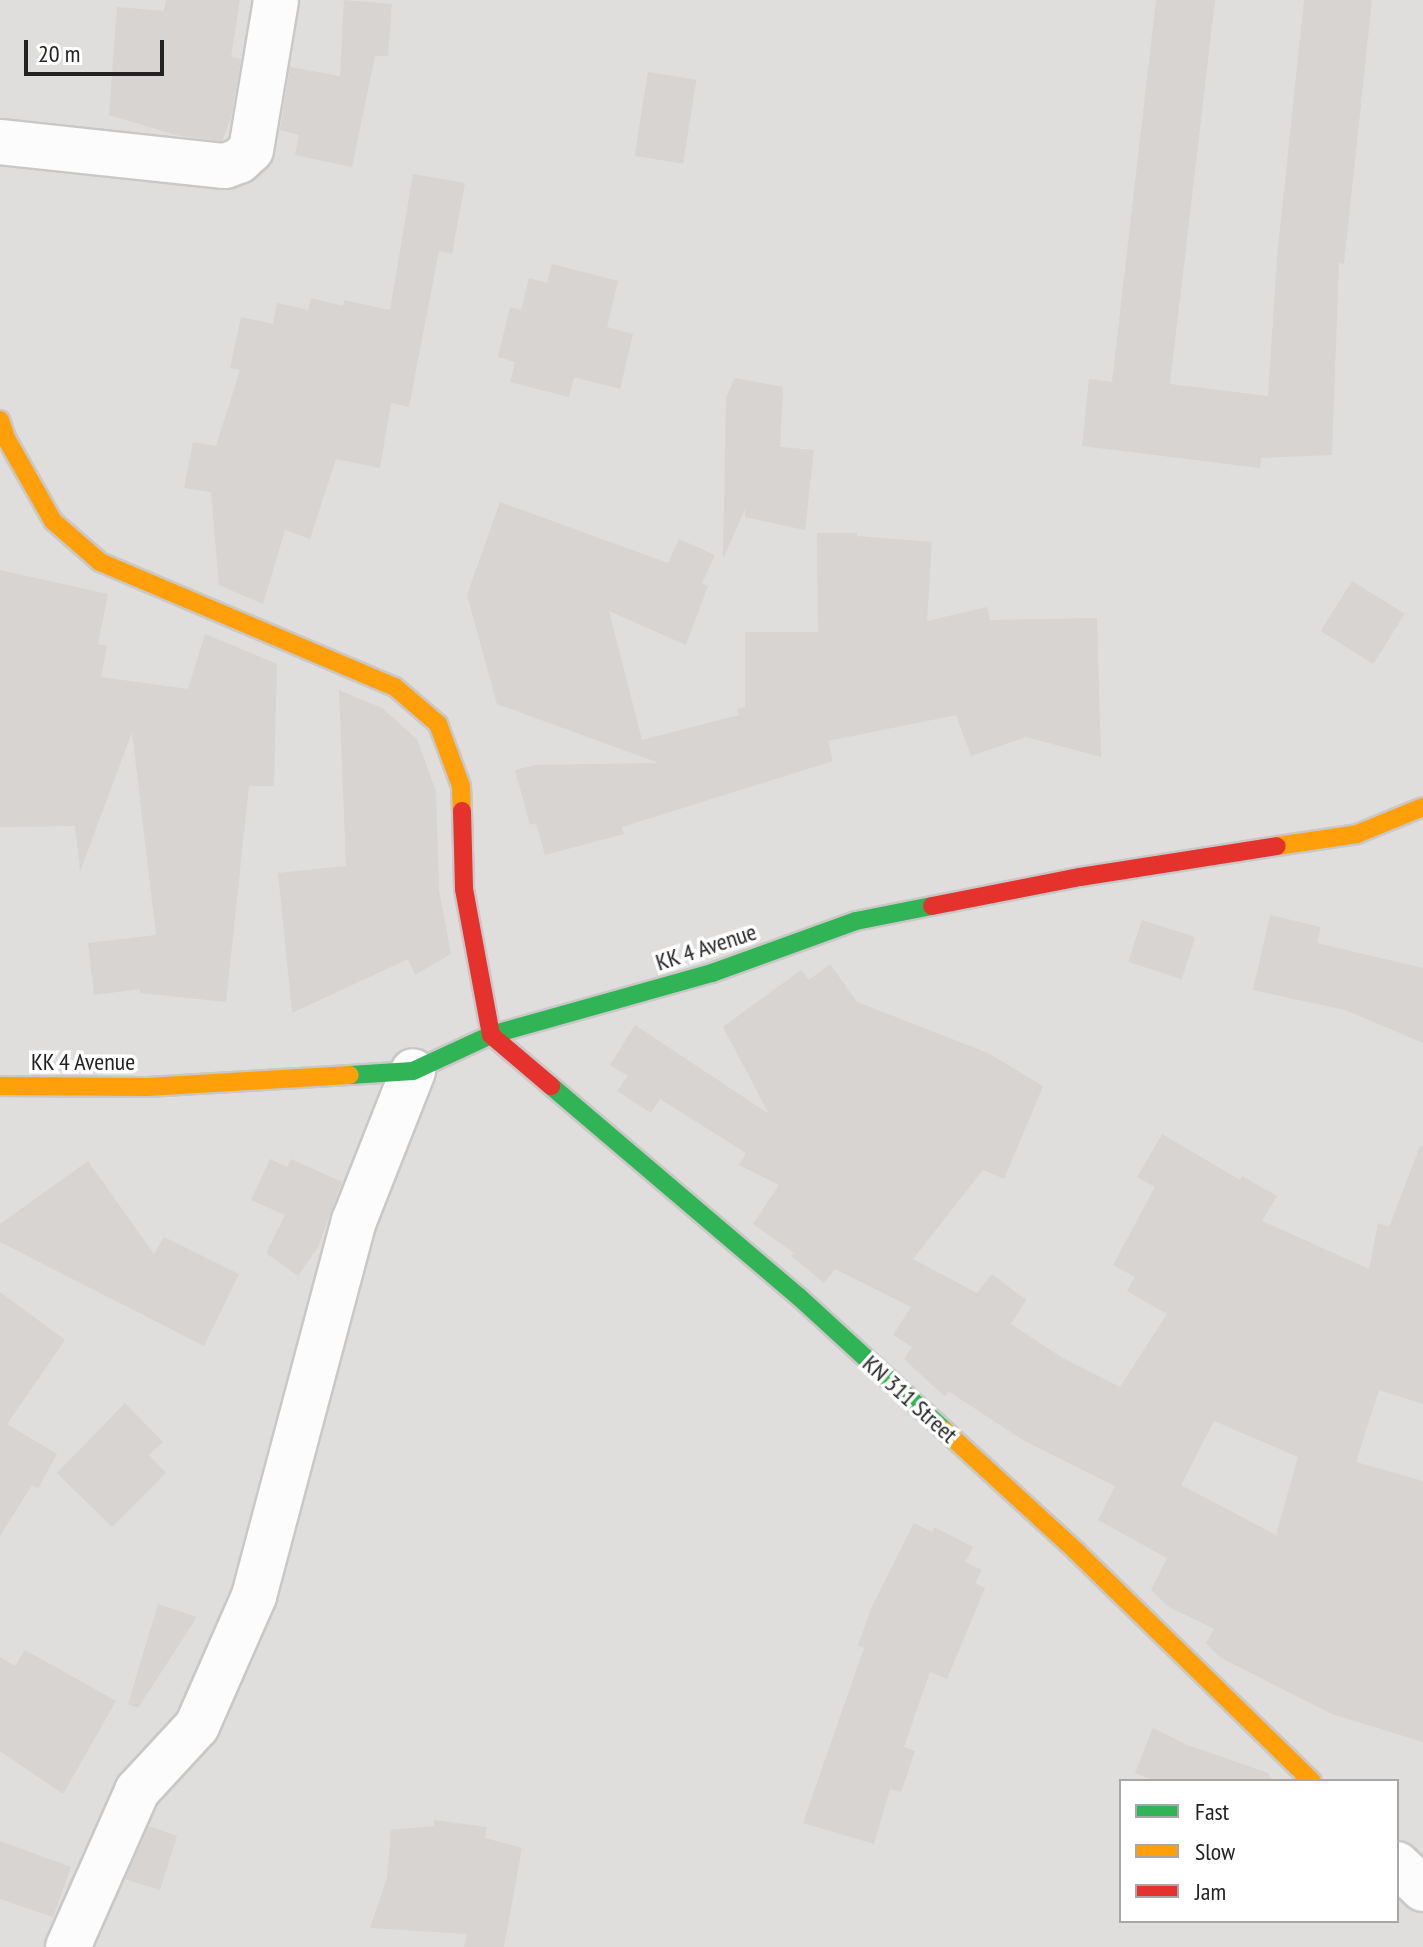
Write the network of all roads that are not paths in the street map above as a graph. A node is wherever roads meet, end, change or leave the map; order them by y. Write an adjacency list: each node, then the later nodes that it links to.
1 (276, 0): 2 (street)
2 (0, 142)
3 (0, 420): 5 (street)
4 (1423, 807): 5 (street, KK 4 Avenue)
5 (491, 1035): 6 (street, KK 4 Avenue); 8 (street, KN 311 Street)
6 (413, 1071): 7 (street, KK 4 Avenue); 11 (street)
7 (0, 1086)
8 (1310, 1779)
9 (1399, 1866): 10 (street)
10 (1423, 1889)
11 (68, 1947)

